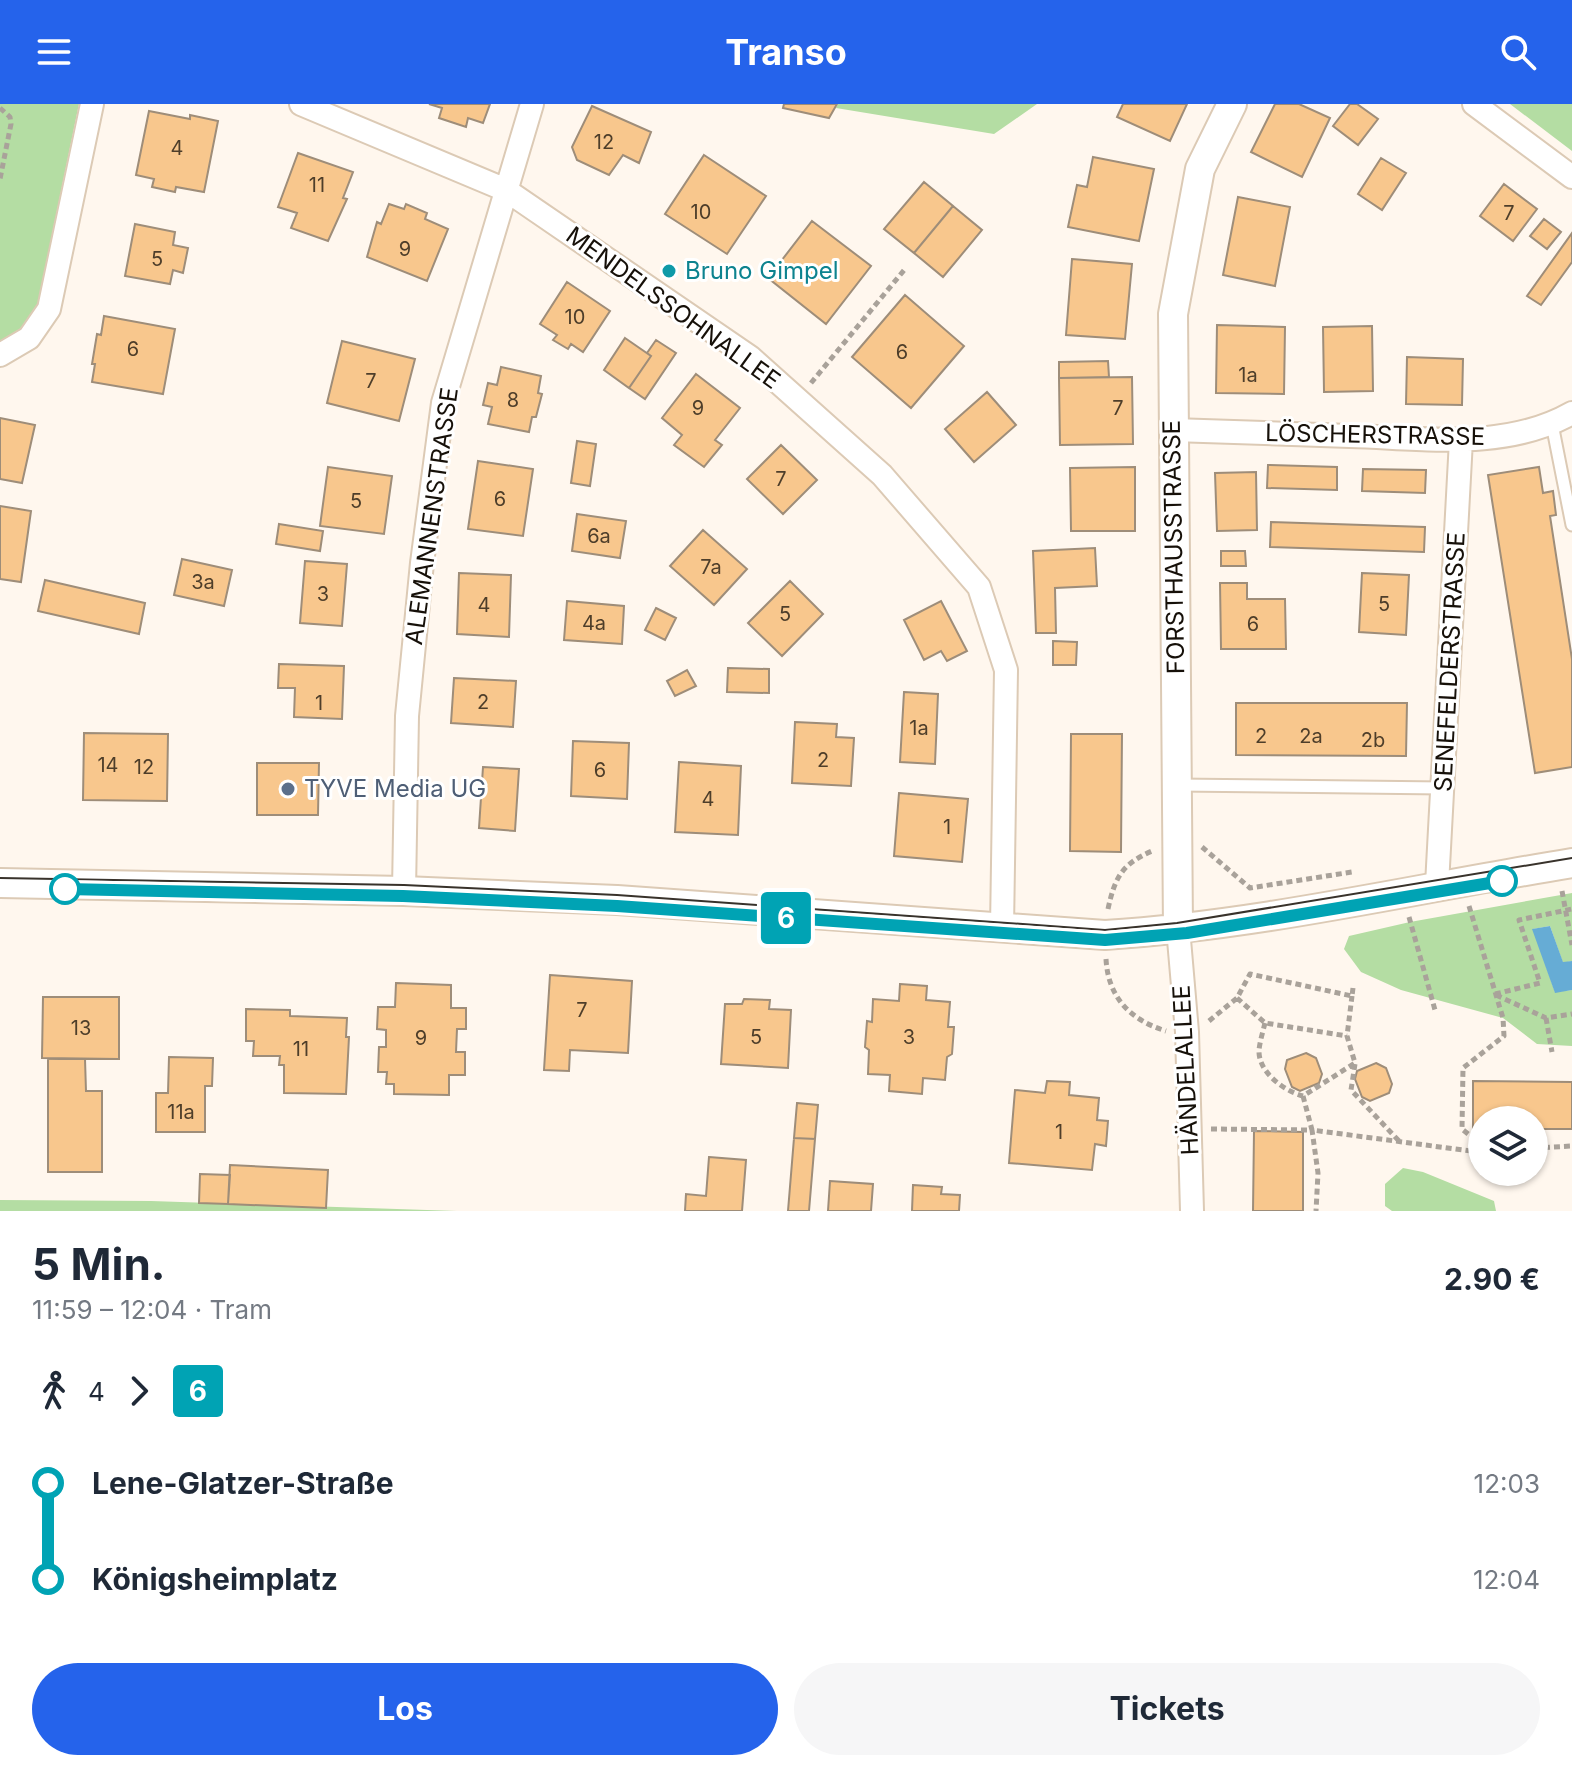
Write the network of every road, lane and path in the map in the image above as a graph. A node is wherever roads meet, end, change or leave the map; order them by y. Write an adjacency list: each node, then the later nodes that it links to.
1 (92, 104): 11 (street)
2 (301, 104): 9 (street, MENDELSSOHNALLEE)
3 (532, 104): 9 (street, ALEMANNENSTRASSE)
4 (1232, 104): 14 (street, FORSTHAUSSTRASSE)
5 (1474, 104): 7 (street)
6 (0, 106): 8 (path)
7 (1572, 177)
8 (0, 179)
9 (506, 190): 23 (street, ALEMANNENSTRASSE); 27 (street, MENDELSSOHNALLEE)
10 (905, 269): 12 (path)
11 (0, 355)
12 (813, 380)
13 (1562, 418): 15 (street, LÖSCHERSTRASSE); 16 (lane)
14 (1173, 430): 15 (street, LÖSCHERSTRASSE); 17 (street, FORSTHAUSSTRASSE)
15 (1461, 440): 18 (street, SENEFELDERSTRASSE)
16 (1572, 525)
17 (1176, 785): 18 (lane); 28 (street, FORSTHAUSSTRASSE)
18 (1444, 788): 21 (street, SENEFELDERSTRASSE)
19 (1572, 863): 21 (street)
20 (0, 883): 23 (street)
21 (1437, 885): 28 (street)
22 (1562, 890): 25 (path)
23 (404, 891): 27 (street)
24 (1469, 905): 30 (path)
25 (1569, 909): 29 (path); 30 (path)
26 (1408, 916): 33 (path)
27 (1002, 928): 28 (street)
28 (1178, 928): 41 (street, HÄNDELALLEE)
29 (1572, 945)
30 (1495, 994): 35 (path); 43 (path)
31 (1352, 996): 37 (path)
32 (1237, 998): 36 (path)
33 (1435, 1010)
34 (1572, 1014): 35 (path)
35 (1546, 1018): 38 (path)
36 (1265, 1023): 37 (path); 40 (path)
37 (1347, 1036): 39 (path)
38 (1552, 1052)
39 (1355, 1063): 40 (path); 44 (path)
40 (1303, 1096): 42 (path)
41 (1189, 1129): 42 (path); 48 (street, HÄNDELALLEE)
42 (1312, 1130): 44 (path); 49 (path)
43 (1468, 1134)
44 (1399, 1141): 47 (path)
45 (1572, 1146): 46 (path)
46 (1548, 1147)
47 (1468, 1150)
48 (1192, 1211)
49 (1316, 1211)

